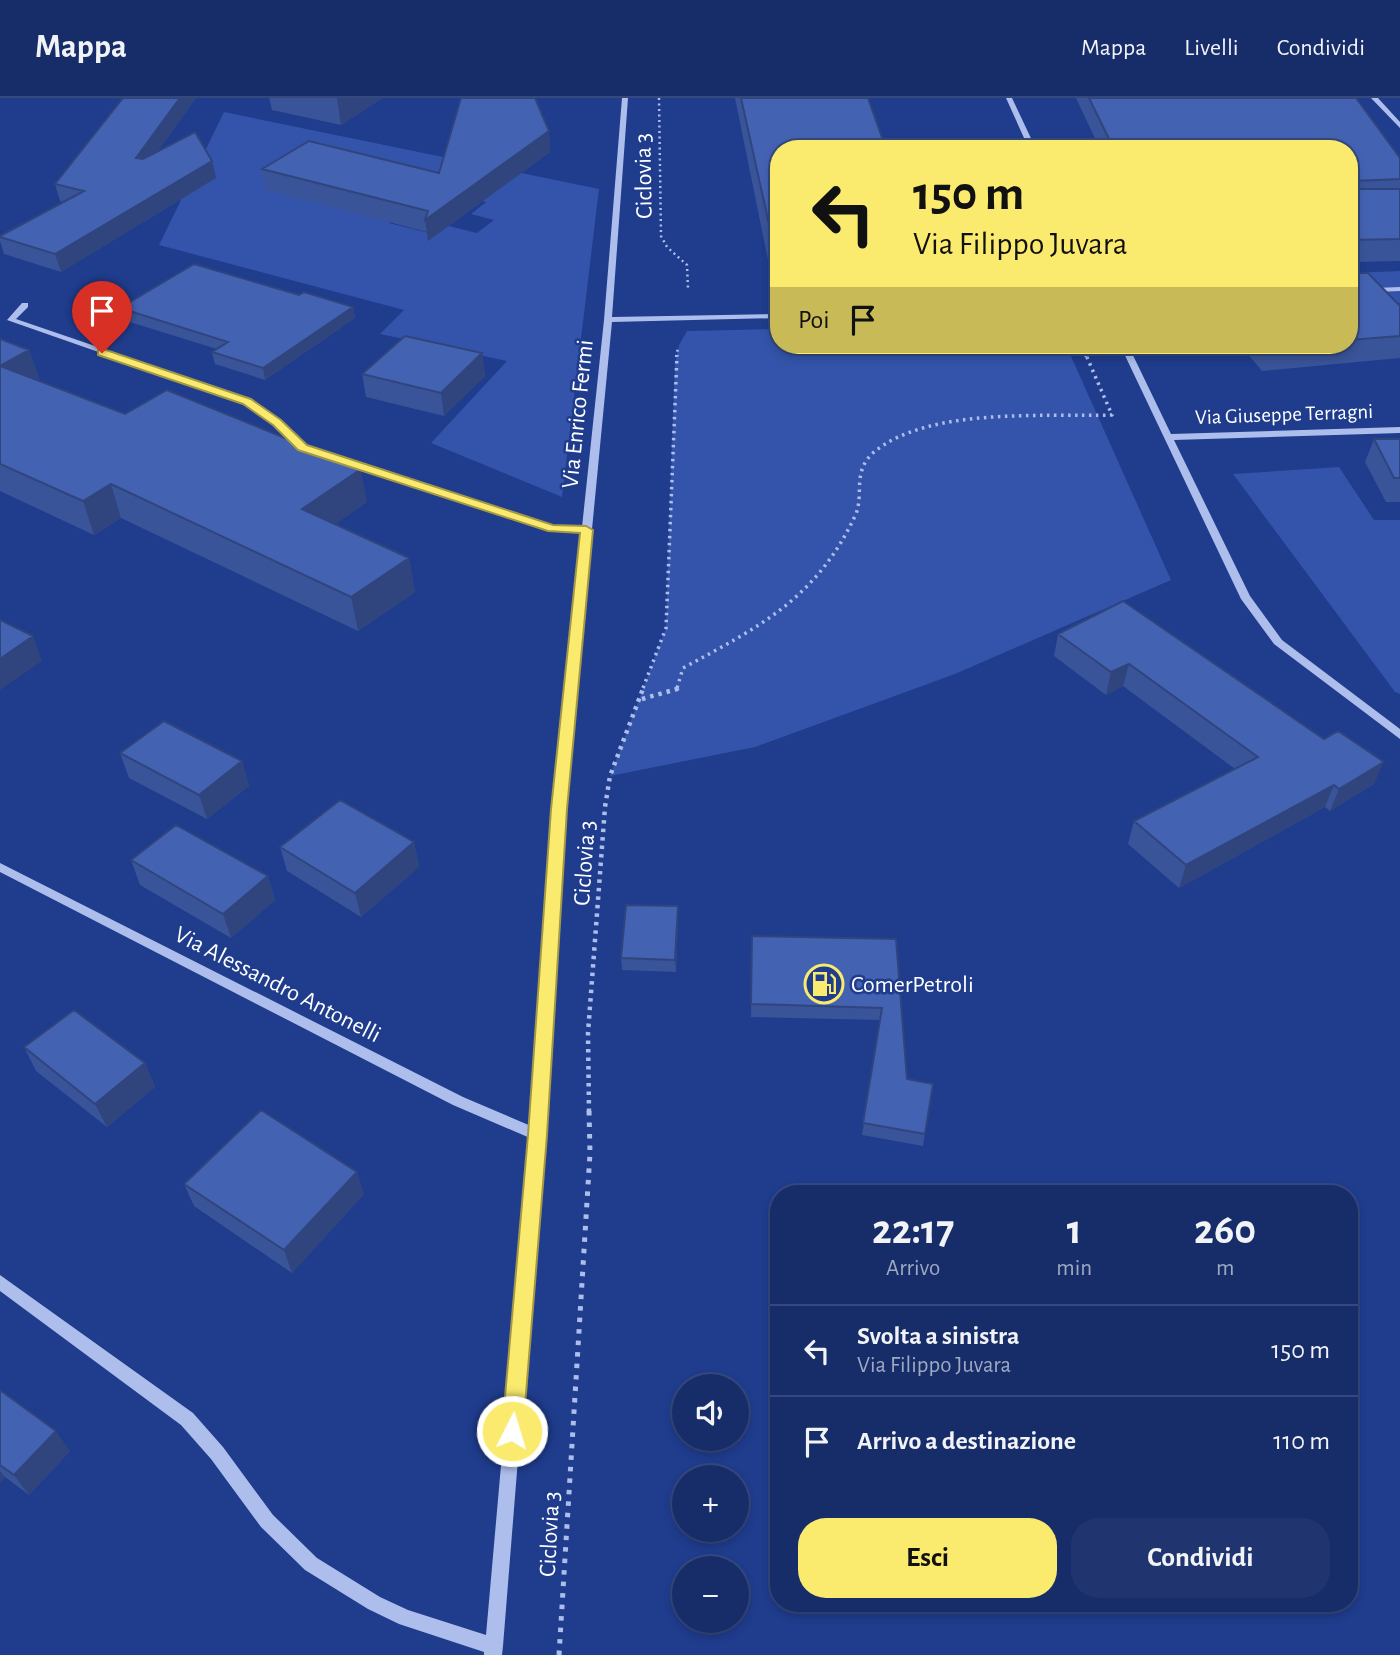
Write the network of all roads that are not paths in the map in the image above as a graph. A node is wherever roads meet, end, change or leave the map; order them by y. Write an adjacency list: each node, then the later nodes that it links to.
1 (625, 98): 10 (street, Via Enrico Fermi)
2 (1009, 98): 5 (street)
3 (1374, 98): 4 (street)
4 (1400, 126)
5 (1029, 140)
6 (1400, 289): 7 (street)
7 (1358, 291)
8 (25, 305): 14 (street)
9 (770, 316): 10 (street)
10 (608, 320): 14 (street, Via Enrico Fermi)
11 (1128, 354): 13 (street, Via Giuseppe Terragni)
12 (1400, 430): 13 (street, Via Giuseppe Terragni)
13 (1170, 438): 15 (street, Via Giuseppe Terragni)
14 (586, 530): 17 (street, Via Enrico Fermi)
15 (1400, 735)
16 (0, 866): 17 (street, Via Alessandro Antonelli)
17 (537, 1135): 19 (street, Via Enrico Fermi)
18 (0, 1282): 19 (street)
19 (494, 1651)

